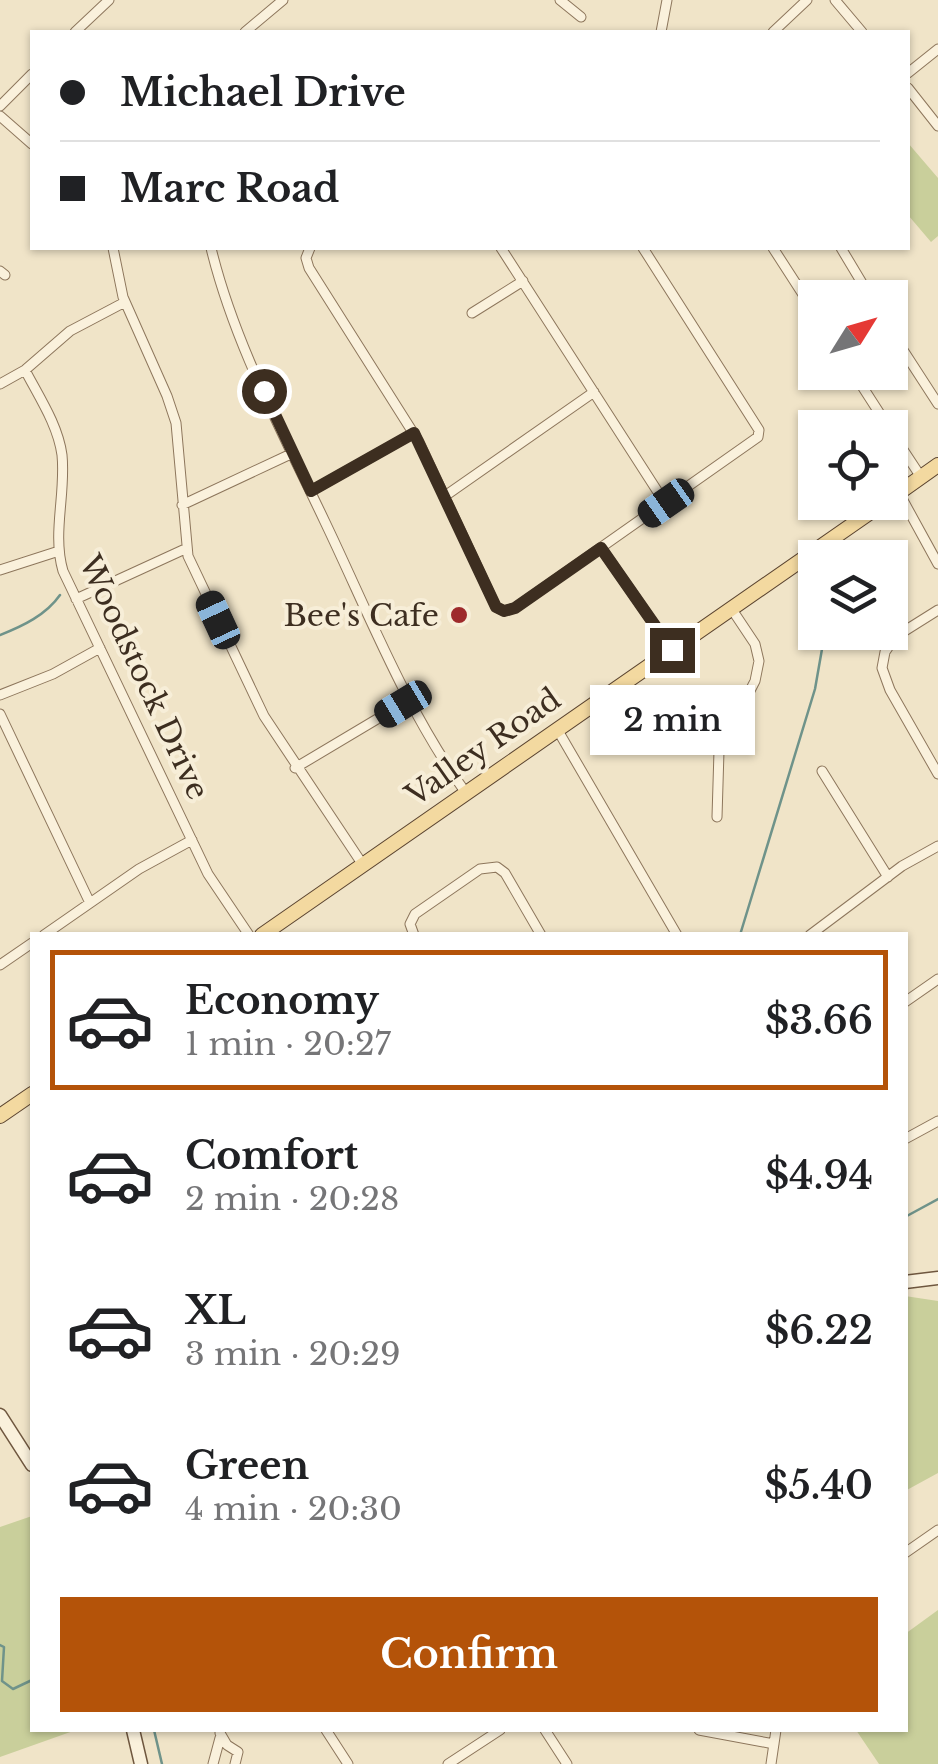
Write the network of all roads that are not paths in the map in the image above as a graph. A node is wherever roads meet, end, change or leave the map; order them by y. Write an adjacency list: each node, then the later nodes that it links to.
1 (108, 0): 8 (street)
2 (283, 0): 9 (street)
3 (560, 0): 7 (street)
4 (667, 0): 10 (street)
5 (807, 0): 11 (street)
6 (835, 0): 12 (street)
7 (581, 17)
8 (77, 30)
9 (247, 30)
10 (660, 30)
11 (775, 30)
12 (860, 30)
13 (938, 49): 14 (street)
14 (910, 72)
15 (30, 76): 17 (street)
16 (910, 91): 19 (street)
17 (0, 106)
18 (0, 116): 20 (street)
19 (938, 126)
20 (30, 142)
21 (113, 250): 31 (street)
22 (212, 250): 39 (street)
23 (309, 250): 38 (street)
24 (502, 250): 29 (street)
25 (643, 250): 46 (street)
26 (774, 250): 30 (street)
27 (842, 250): 28 (street)
28 (860, 280)
29 (523, 282): 32 (street); 36 (street)
30 (798, 287)
31 (125, 302): 34 (street); 47 (street)
32 (472, 313)
33 (908, 358): 37 (street)
34 (25, 370): 35 (street); 52 (street, Woodstock Drive)
35 (0, 384)
36 (594, 392): 45 (street); 46 (street)
37 (938, 404)
38 (414, 433): 44 (street); 45 (street)
39 (292, 453): 44 (street); 47 (street)
40 (908, 458): 42 (street)
41 (938, 465): 42 (main road, Valley Road)
42 (921, 478): 43 (main road, Valley Road)
43 (908, 487)
44 (311, 491): 61 (street)
45 (445, 496): 50 (street)
46 (666, 503): 50 (street)
47 (182, 506): 51 (street)
48 (859, 520): 56 (main road, Valley Road)
49 (907, 520): 53 (street)
50 (601, 548): 59 (street)
51 (186, 549): 55 (street); 64 (street)
52 (58, 550): 54 (street); 55 (street, Woodstock Drive)
53 (938, 564)
54 (0, 570)
55 (76, 599): 58 (street, Woodstock Drive)
56 (731, 608): 59 (main road, Valley Road); 68 (street)
57 (938, 610): 66 (street)
58 (100, 648): 60 (street); 69 (street, Woodstock Drive)
59 (672, 650): 63 (main road, Valley Road)
60 (0, 694)
61 (409, 700): 64 (street); 67 (street)
62 (0, 714): 73 (street)
63 (557, 729): 67 (main road, Valley Road); 79 (street)
64 (295, 768): 71 (street)
65 (822, 770): 72 (street)
66 (938, 774)
67 (466, 793): 71 (main road, Valley Road)
68 (716, 817)
69 (192, 840): 73 (street); 75 (street, Woodstock Drive)
70 (938, 846): 72 (street)
71 (363, 865): 76 (main road, Valley Road)
72 (888, 877): 80 (street)
73 (90, 903): 74 (street)
74 (48, 932)
75 (247, 932)
76 (266, 932)
77 (413, 932): 78 (street)
78 (539, 932)
79 (675, 932)
80 (814, 932)
81 (30, 944): 82 (street)
82 (0, 965)
83 (938, 980): 84 (street)
84 (908, 1000)
85 (30, 1095): 86 (main road)
86 (1, 1114)
87 (938, 1122): 88 (street)
88 (908, 1137)
89 (938, 1278): 90 (main road)
90 (908, 1282)
91 (0, 1415): 92 (main road)
92 (30, 1462)
93 (938, 1530): 94 (street)
94 (908, 1551)
95 (133, 1732): 104 (main road)
96 (220, 1732): 105 (street)
97 (221, 1732): 106 (street)
98 (327, 1732): 107 (street)
99 (497, 1732): 108 (street)
100 (545, 1732): 109 (street)
101 (709, 1732): 103 (street)
102 (776, 1732): 103 (street)
103 (774, 1744): 110 (street)
104 (141, 1764)
105 (214, 1764)
106 (235, 1764)
107 (348, 1764)
108 (448, 1764)
109 (568, 1764)
110 (771, 1764)

